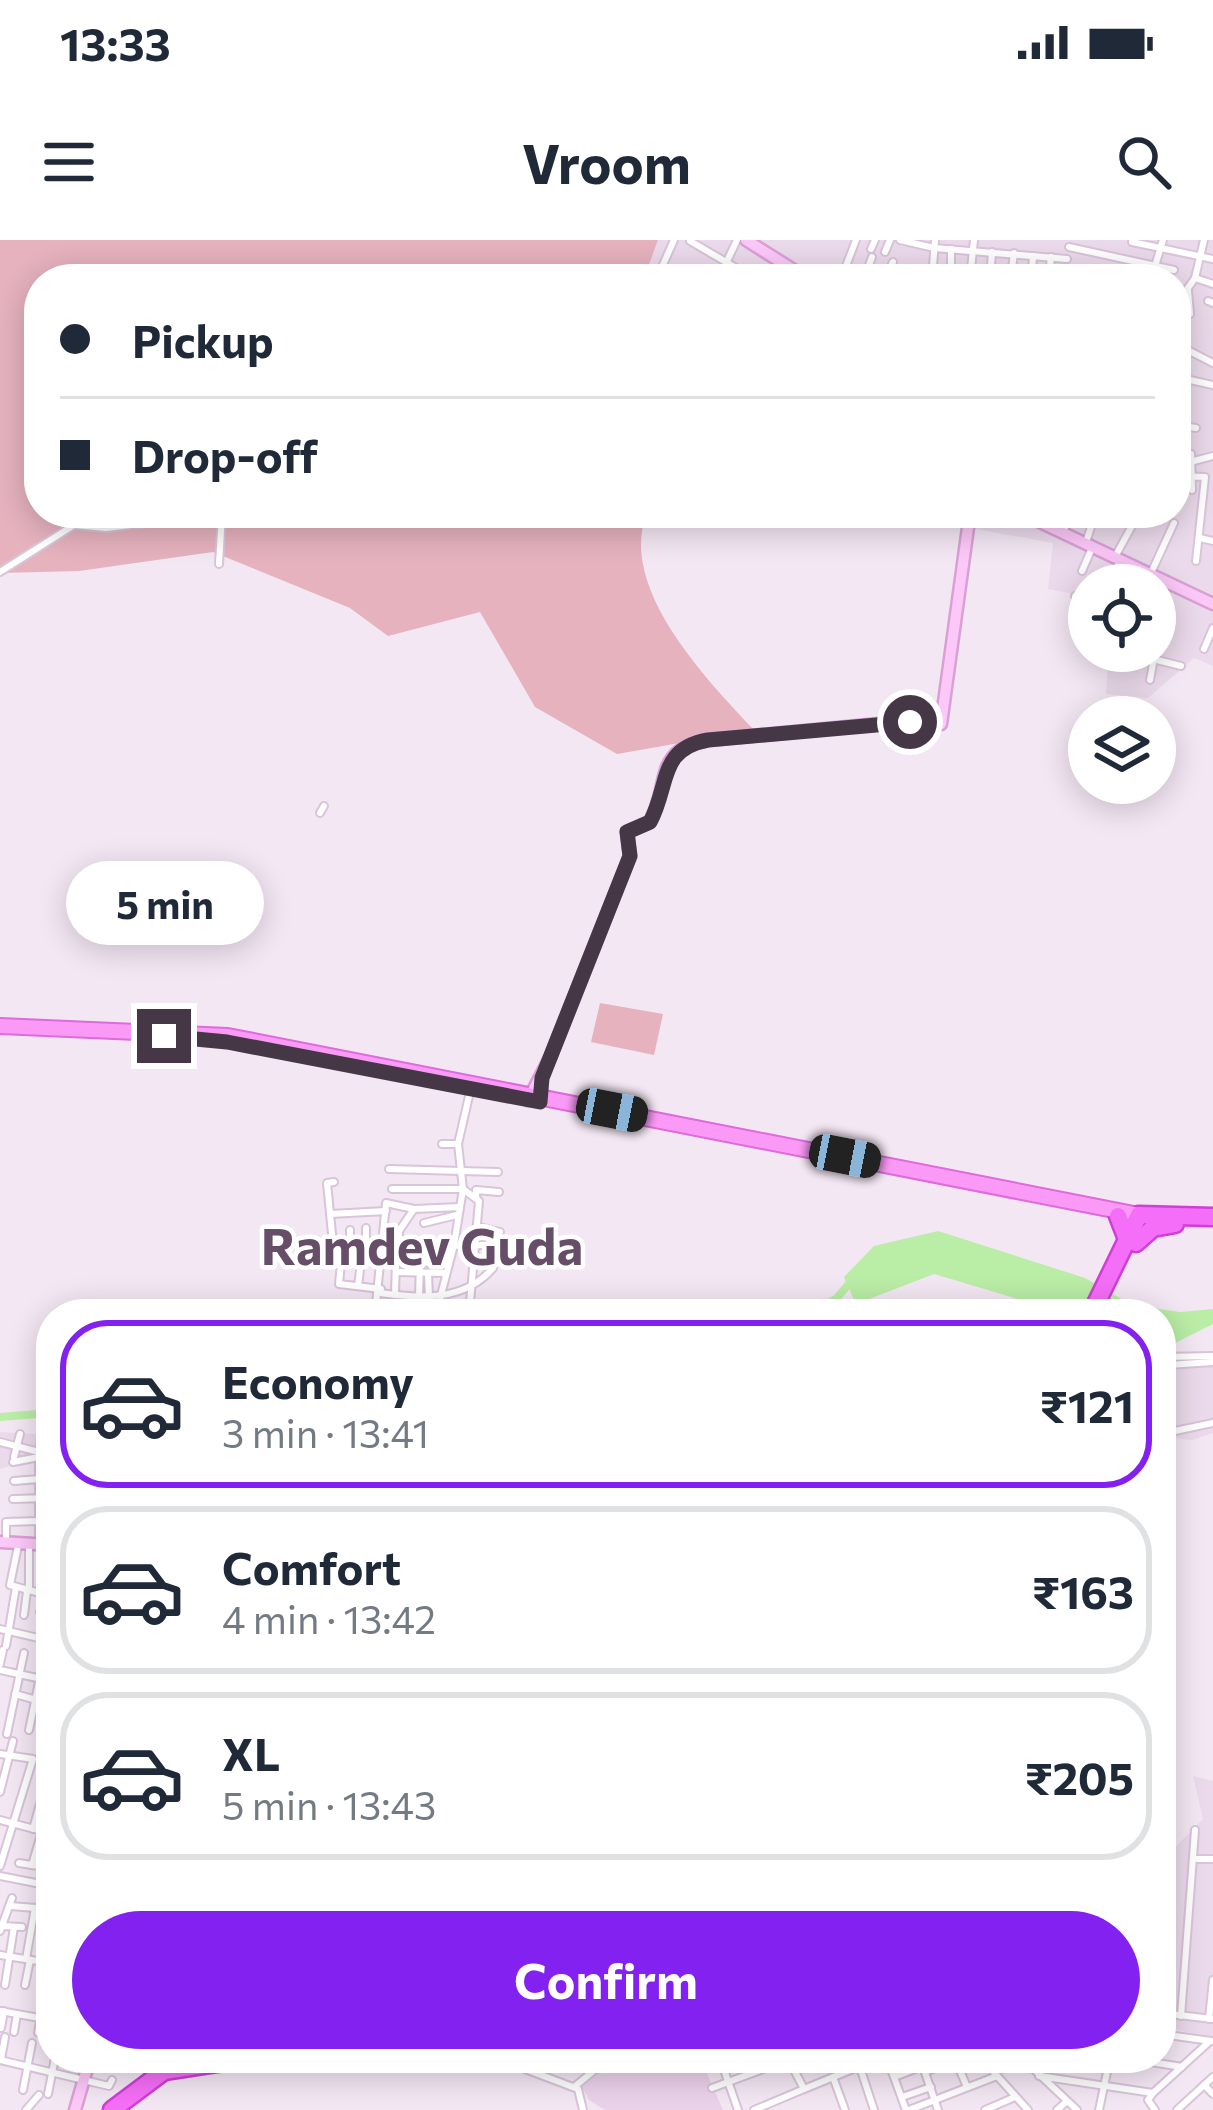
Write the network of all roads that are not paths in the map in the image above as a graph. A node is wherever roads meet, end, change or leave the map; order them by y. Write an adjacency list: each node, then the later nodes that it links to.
1 (742, 240): 26 (street); 29 (street)
2 (890, 240): 18 (street)
3 (974, 240): 16 (street)
4 (1028, 240): 21 (street)
5 (1090, 240): 17 (street)
6 (1113, 240): 24 (street)
7 (690, 241): 10 (street)
8 (903, 241): 13 (street)
9 (1132, 241): 14 (street); 24 (street)
10 (701, 242): 26 (street)
11 (1070, 243): 17 (street); 25 (street)
12 (1205, 243): 23 (street)
13 (934, 244): 15 (street)
14 (1161, 245): 23 (street)
15 (951, 249): 16 (street); 30 (street)
16 (973, 250): 19 (street); 31 (street)
17 (1088, 251): 24 (street)
18 (885, 252)
19 (992, 252): 20 (street); 32 (street)
20 (1014, 253): 21 (street); 33 (street)
21 (1030, 255): 22 (street); 34 (street)
22 (1051, 257): 25 (street); 35 (street)
23 (1203, 257): 27 (street); 39 (street)
24 (1119, 258): 37 (street); 38 (street)
25 (1067, 259): 36 (street)
26 (728, 260): 28 (street)
27 (1213, 260)
28 (734, 264)
29 (774, 264)
30 (951, 264)
31 (972, 264)
32 (991, 264)
33 (1013, 264)
34 (1031, 264)
35 (1050, 264)
36 (1067, 264)
37 (1118, 264)
38 (1146, 264)
39 (1195, 278): 40 (street); 41 (street)
40 (1191, 284)
41 (1213, 284)
42 (1191, 427): 43 (street)
43 (1196, 428)
44 (1213, 456): 45 (street)
45 (1191, 458): 46 (street)
46 (1191, 475): 47 (street); 48 (street)
47 (1209, 477): 58 (street)
48 (1192, 490)
49 (69, 528): 68 (street)
50 (223, 528): 63 (street)
51 (968, 528): 79 (street)
52 (1055, 528): 57 (street)
53 (1064, 528): 57 (street)
54 (1092, 528): 60 (street)
55 (1130, 528): 61 (street)
56 (1172, 528): 67 (street)
57 (1064, 532): 60 (street)
58 (1200, 538): 59 (street); 62 (street)
59 (1213, 541)
60 (1090, 543): 61 (street); 64 (street)
61 (1119, 556): 65 (street); 66 (street)
62 (1196, 561)
63 (219, 564)
64 (1084, 564)
65 (1117, 564)
66 (1135, 564)
67 (1160, 564)
68 (0, 572)
69 (1176, 585): 70 (street)
70 (1213, 604)
71 (1213, 628): 72 (street)
72 (1204, 649)
73 (1176, 665): 74 (street)
74 (1181, 666)
75 (1151, 672): 76 (street)
76 (1150, 680)
77 (0, 1030): 78 (main road)
78 (471, 1085): 79 (main road); 81 (street)
79 (535, 1098): 97 (main road)
80 (442, 1144): 81 (street)
81 (458, 1144): 83 (street)
82 (389, 1168): 83 (street)
83 (461, 1168): 84 (street); 87 (street)
84 (498, 1172)
85 (334, 1182): 94 (street)
86 (392, 1189): 87 (street)
87 (463, 1189): 89 (street); 92 (street)
88 (499, 1192): 89 (street)
89 (476, 1198): 98 (street)
90 (414, 1209): 91 (street); 93 (street); 109 (street)
91 (386, 1211): 94 (street); 108 (street)
92 (458, 1211): 93 (street); 103 (street)
93 (443, 1212): 96 (street)
94 (330, 1214): 102 (street)
95 (1207, 1222): 97 (highway); 97 (highway)
96 (422, 1224)
97 (1137, 1225): 125 (highway)
98 (479, 1227): 101 (street); 104 (street)
99 (367, 1228): 107 (street)
100 (350, 1230): 106 (street)
101 (500, 1232)
102 (333, 1244)
103 (454, 1245): 104 (street); 111 (street)
104 (480, 1245): 118 (street)
105 (326, 1252): 106 (street)
106 (346, 1253): 107 (street); 116 (street)
107 (364, 1254): 108 (street); 117 (street)
108 (385, 1256): 109 (street); 119 (street)
109 (398, 1260): 110 (street); 113 (street)
110 (420, 1260): 111 (street); 114 (street)
111 (441, 1265): 114 (street); 114 (street); 122 (street)
112 (493, 1268): 118 (street)
113 (396, 1273): 114 (street); 120 (street)
114 (426, 1273): 121 (street)
115 (327, 1283): 116 (street)
116 (339, 1284): 117 (street)
117 (358, 1286): 119 (street)
118 (468, 1288): 122 (street); 124 (street)
119 (381, 1291): 120 (street); 123 (street)
120 (395, 1295): 121 (street)
121 (424, 1298): 122 (street)
122 (440, 1298)
123 (380, 1299)
124 (468, 1299)
125 (1102, 1299)
126 (1213, 1359): 127 (street)
127 (1176, 1361)
128 (1213, 1423): 129 (street)
129 (1176, 1431)
130 (20, 1434): 132 (street)
131 (0, 1442): 132 (street)
132 (17, 1446): 133 (street); 134 (street)
133 (36, 1451)
134 (36, 1456)
135 (36, 1479): 136 (street)
136 (14, 1480)
137 (13, 1499): 138 (street)
138 (36, 1499)
139 (36, 1521): 140 (street)
140 (24, 1545): 141 (street); 143 (street)
141 (4, 1579): 142 (street)
142 (16, 1587): 143 (street); 146 (street)
143 (28, 1591): 144 (street); 145 (street)
144 (36, 1592)
145 (24, 1615)
146 (5, 1629): 147 (street); 148 (street)
147 (36, 1637)
148 (4, 1648): 150 (street)
149 (24, 1653): 151 (street)
150 (0, 1667): 151 (street)
151 (19, 1675): 152 (street); 153 (street)
152 (36, 1678)
153 (15, 1694): 154 (street); 156 (street)
154 (36, 1699): 155 (street)
155 (29, 1730)
156 (5, 1755): 157 (street); 160 (street)
157 (0, 1792)
158 (36, 1818): 161 (street)
159 (0, 1820): 160 (street)
160 (16, 1824): 161 (street); 169 (street)
161 (33, 1828): 162 (street)
162 (36, 1829)
163 (1196, 1830): 165 (street)
164 (36, 1851): 168 (street)
165 (1197, 1859): 166 (street); 184 (street)
166 (1213, 1859)
167 (19, 1863): 168 (street)
168 (32, 1865): 170 (street)
169 (0, 1866)
170 (36, 1866)
171 (0, 1876): 172 (street)
172 (36, 1885)
173 (35, 1908): 174 (street); 176 (street)
174 (1, 1931): 175 (street)
175 (5, 1956): 176 (street); 179 (street)
176 (28, 1959): 177 (street); 180 (street)
177 (36, 1961)
178 (1213, 1980): 186 (street)
179 (5, 1985)
180 (25, 1985)
181 (2, 2011): 182 (street); 187 (street)
182 (17, 2014): 185 (street); 188 (street)
183 (1176, 2015): 184 (street)
184 (1181, 2016): 186 (street)
185 (36, 2017)
186 (1211, 2019)
187 (1, 2028)
188 (14, 2032)
189 (1176, 2036): 191 (street)
190 (5, 2037): 193 (street)
191 (1211, 2041): 196 (street)
192 (32, 2043): 194 (street)
193 (0, 2061): 194 (street)
194 (27, 2066): 197 (street); 231 (street)
195 (1176, 2066): 196 (street)
196 (1183, 2067): 235 (street)
197 (36, 2068)
198 (51, 2073): 240 (street)
199 (63, 2073): 218 (street)
200 (85, 2073): 218 (street)
201 (151, 2073): 242 (highway)
202 (163, 2073): 243 (highway)
203 (536, 2073): 227 (street)
204 (591, 2073): 227 (street)
205 (724, 2073): 224 (street)
206 (759, 2073): 224 (street)
207 (797, 2073): 230 (street)
208 (841, 2073): 221 (street)
209 (862, 2073): 247 (street)
210 (891, 2073): 219 (street)
211 (903, 2073): 219 (street)
212 (926, 2073): 225 (street)
213 (961, 2073): 228 (street)
214 (997, 2073): 228 (street); 234 (street); 251 (street)
215 (1036, 2073): 217 (street)
216 (1107, 2073): 226 (street)
217 (1039, 2076): 226 (street); 237 (street)
218 (84, 2077): 222 (street); 241 (street)
219 (893, 2077): 233 (street)
220 (1213, 2077): 223 (street)
221 (833, 2078): 230 (street); 239 (street)
222 (112, 2080)
223 (1204, 2084): 232 (street); 257 (street)
224 (729, 2086): 229 (street); 244 (street)
225 (931, 2086): 233 (street); 236 (street)
226 (1105, 2086): 235 (street); 254 (street)
227 (574, 2087): 238 (street)
228 (967, 2087): 236 (street)
229 (712, 2088)
230 (804, 2089): 245 (street)
231 (23, 2090)
232 (1213, 2094)
233 (902, 2097): 248 (street)
234 (1016, 2097): 250 (street); 251 (street)
235 (1150, 2097): 255 (street); 256 (street)
236 (935, 2100): 248 (street); 249 (street)
237 (1066, 2102): 252 (street); 253 (street)
238 (581, 2108)
239 (844, 2108): 246 (street)
240 (26, 2110)
241 (75, 2110)
242 (101, 2110)
243 (112, 2110)
244 (738, 2110)
245 (754, 2110)
246 (832, 2110)
247 (874, 2110)
248 (908, 2110)
249 (938, 2110)
250 (985, 2110)
251 (1030, 2110)
252 (1057, 2110)
253 (1077, 2110)
254 (1100, 2110)
255 (1136, 2110)
256 (1155, 2110)
257 (1177, 2110)

